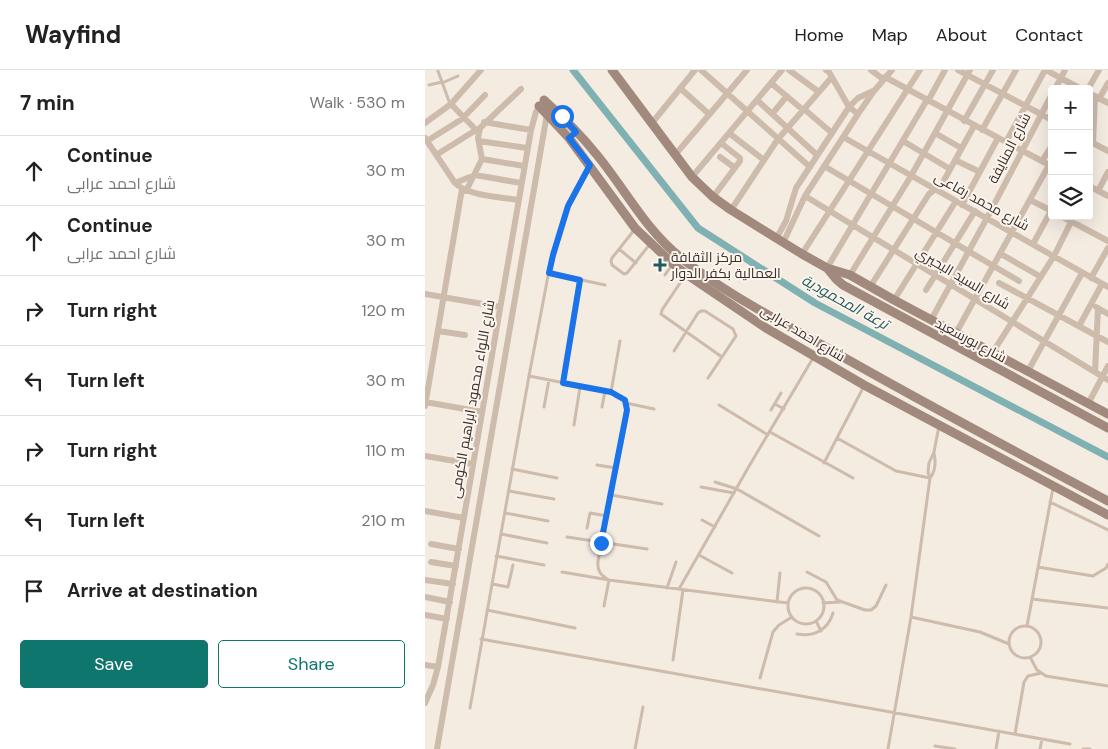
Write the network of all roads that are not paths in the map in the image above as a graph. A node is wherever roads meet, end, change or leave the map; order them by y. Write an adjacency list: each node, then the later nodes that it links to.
1 (481, 70): 47 (street)
2 (612, 70): 65 (main road, شارع بورسعيد)
3 (695, 70): 34 (street)
4 (701, 70): 39 (street)
5 (789, 70): 38 (street)
6 (871, 70): 23 (street)
7 (892, 70): 23 (street)
8 (920, 70): 37 (street)
9 (945, 70): 45 (street)
10 (958, 70): 21 (street)
11 (993, 70): 30 (street)
12 (1016, 70): 40 (street)
13 (1047, 70): 24 (street); 50 (street)
14 (1065, 70): 24 (street)
15 (1091, 70): 25 (street)
16 (1099, 70): 25 (street)
17 (438, 71): 26 (lane)
18 (743, 71): 39 (street)
19 (778, 72): 27 (street)
20 (829, 72): 38 (street); 51 (street)
21 (969, 73): 30 (street); 54 (street)
22 (458, 76): 26 (lane)
23 (884, 78): 36 (street); 37 (street)
24 (1060, 78): 31 (street); 32 (street)
25 (1094, 78): 33 (street)
26 (442, 82): 29 (lane); 47 (lane)
27 (771, 83): 42 (street); 44 (street)
28 (1108, 83): 43 (street)
29 (429, 85)
30 (984, 85): 40 (street); 62 (street)
31 (1057, 85)
32 (1073, 85)
33 (1091, 85)
34 (680, 88): 56 (street); 65 (street)
35 (521, 89): 63 (street)
36 (874, 90): 51 (street); 58 (street)
37 (908, 90): 45 (street); 88 (street)
38 (819, 92): 52 (street)
39 (727, 93): 53 (street); 56 (street)
40 (1002, 94): 50 (street); 69 (street)
41 (485, 95): 60 (street)
42 (787, 96): 52 (street); 57 (street)
43 (1095, 96): 49 (street); 70 (street)
44 (757, 100): 53 (street); 57 (street)
45 (928, 100): 54 (street); 81 (street)
46 (1048, 101): 59 (street, شارع المنايفة)
47 (450, 104): 60 (street); 64 (street)
48 (542, 104): 55 (main road, شارع احمد عرابى); 68 (street, شارع اللواء محمود ابراهيم الكومى); 75 (main road, شارع احمد عرابى)
49 (1108, 104)
50 (1025, 106): 59 (street); 82 (street)
51 (849, 107): 58 (street); 73 (street)
52 (803, 110): 67 (street); 73 (street)
53 (748, 111): 72 (street); 78 (street)
54 (947, 111): 62 (street); 74 (street)
55 (547, 114): 75 (main road, شارع احمد عرابى); 326 (street)
56 (709, 114): 92 (street)
57 (772, 114): 67 (street)
58 (858, 114): 76 (street)
59 (1041, 114): 61 (street); 87 (street, شارع المنايفة)
60 (464, 118): 71 (street); 79 (street)
61 (1048, 118)
62 (964, 121): 66 (street)
63 (484, 122): 68 (street); 71 (street)
64 (425, 123)
65 (652, 123): 92 (main road, شارع بورسعيد)
66 (974, 126): 69 (street); 86 (street)
67 (788, 128): 78 (street); 93 (street)
68 (531, 130): 85 (street, شارع اللواء محمود ابراهيم الكومى)
69 (982, 130): 77 (street)
70 (1092, 130)
71 (477, 131): 80 (street); 91 (street)
72 (729, 133): 83 (street); 96 (street)
73 (832, 133): 93 (street)
74 (935, 133): 86 (street); 90 (street)
75 (573, 135): 100 (main road, شارع احمد عرابى); 247 (main road, شارع احمد عرابى)
76 (843, 137): 88 (street, شارع محمد رفاعى); 102 (street)
77 (998, 138): 82 (street); 106 (street)
78 (779, 139): 96 (street); 103 (street)
79 (426, 140): 91 (street)
80 (479, 141): 85 (street); 95 (street)
81 (903, 142): 90 (street); 98 (street)
82 (1006, 142): 87 (street)
83 (721, 143): 104 (street); 110 (street)
84 (1093, 143): 89 (street)
85 (527, 148): 101 (street, شارع اللواء محمود ابراهيم الكومى)
86 (961, 148): 97 (street)
87 (1022, 150): 99 (street); 134 (street, شارع المنايفة)
88 (869, 151): 98 (street, شارع محمد رفاعى); 111 (street)
89 (1108, 151)
90 (923, 154): 105 (street); 109 (street)
91 (436, 155): 112 (street)
92 (675, 155): 110 (main road, شارع بورسعيد)
93 (817, 155): 103 (street)
94 (719, 157): 104 (street)
95 (482, 159): 101 (street); 108 (street)
96 (764, 160): 130 (street)
97 (955, 160): 105 (street); 106 (street)
98 (891, 163): 109 (street, شارع محمد رفاعى); 118 (street)
99 (1048, 164): 124 (street)
100 (590, 165): 139 (main road, شارع احمد عرابى); 160 (lane)
101 (524, 166): 113 (street, شارع اللواء محمود ابراهيم الكومى)
102 (824, 166): 111 (street); 122 (street)
103 (810, 167): 119 (street)
104 (735, 168): 121 (street)
105 (950, 169): 115 (street)
106 (980, 172): 125 (street)
107 (1108, 172): 117 (street)
108 (475, 175): 112 (street); 113 (street); 116 (street)
109 (911, 176): 115 (street, شارع محمد رفاعى); 127 (street)
110 (692, 177): 121 (main road, شارع بورسعيد)
111 (849, 181): 118 (street); 131 (street)
112 (455, 183): 116 (street)
113 (521, 183): 123 (street, شارع اللواء محمود ابراهيم الكومى)
114 (1093, 188): 117 (street)
115 (935, 189): 125 (street, شارع محمد رفاعى); 135 (street)
116 (464, 190): 123 (street); 177 (street)
117 (1098, 191): 120 (street)
118 (872, 194): 127 (street); 138 (street)
119 (793, 196): 122 (street, شارع السيد البحيري); 126 (street)
120 (1108, 196)
121 (713, 197): 130 (main road, شارع بورسعيد)
122 (804, 198): 128 (street); 131 (street, شارع السيد البحيري)
123 (519, 200): 182 (street, شارع اللواء محمود ابراهيم الكومى)
124 (1030, 200): 129 (street); 141 (street)
125 (959, 203): 132 (street, شارع محمد رفاعى); 140 (street)
126 (791, 205): 128 (street); 143 (street)
127 (892, 207): 135 (street); 142 (street)
128 (799, 208): 143 (street)
129 (1048, 208)
130 (731, 210): 143 (main road, شارع بورسعيد)
131 (829, 211): 138 (street, شارع السيد البحيري); 152 (street)
132 (975, 211): 134 (street, شارع محمد رفاعى); 145 (street)
133 (1048, 217): 147 (street)
134 (987, 218): 141 (street, شارع محمد رفاعى); 151 (street, شارع المنايفة)
135 (914, 219): 140 (street); 150 (street)
136 (1072, 220): 154 (street)
137 (1075, 220): 144 (street)
138 (853, 225): 142 (street, شارع السيد البحيري); 159 (street)
139 (635, 228): 146 (main road, شارع احمد عرابى); 149 (lane)
140 (937, 233): 145 (street); 157 (street)
141 (1013, 233): 147 (street, شارع محمد رفاعى); 153 (street)
142 (873, 238): 150 (street, شارع السيد البحيري); 164 (street)
143 (780, 241): 152 (main road, شارع بورسعيد)
144 (1108, 241)
145 (955, 243): 151 (street); 165 (street)
146 (650, 244): 155 (lane); 156 (main road, شارع احمد عرابى)
147 (1033, 244): 154 (street, شارع محمد رفاعى)
148 (1108, 248): 167 (street)
149 (619, 249): 155 (lane); 155 (lane)
150 (894, 251): 157 (street, شارع السيد البحيري); 173 (street)
151 (969, 251): 158 (street); 172 (street, شارع المنايفة)
152 (802, 254): 159 (main road, شارع بورسعيد)
153 (1001, 254): 158 (street); 166 (street)
154 (1054, 256): 161 (street, شارع محمد رفاعى); 166 (street)
155 (636, 263)
156 (673, 264): 162 (main road, شارع احمد عرابى); 163 (lane)
157 (916, 265): 165 (street, شارع السيد البحيري); 179 (street)
158 (994, 266): 169 (street); 180 (street)
159 (827, 268): 164 (main road, شارع بورسعيد); 227 (main road, شارع بورسعيد)
160 (549, 273): 168 (lane); 203 (lane)
161 (1082, 273): 167 (street, شارع محمد رفاعى); 184 (street)
162 (686, 274): 189 (lane); 199 (main road, شارع احمد عرابى)
163 (665, 275)
164 (850, 275): 173 (main road, شارع بورسعيد)
165 (935, 276): 172 (street, شارع السيد البحيري); 175 (street)
166 (1041, 277): 178 (street)
167 (1091, 278): 174 (street, شارع محمد رفاعى)
168 (580, 280): 171 (lane); 207 (lane)
169 (1019, 281)
170 (999, 283): 178 (street)
171 (605, 285)
172 (950, 285): 180 (street, شارع السيد البحيري); 185 (street, شارع المنايفة)
173 (870, 286): 179 (main road, شارع بورسعيد)
174 (1105, 286): 181 (street)
175 (926, 290)
176 (425, 294): 177 (street)
177 (443, 297): 182 (street); 188 (street)
178 (1027, 299): 184 (street); 186 (street)
179 (894, 300): 185 (main road, شارع بورسعيد)
180 (975, 300): 186 (street, شارع السيد البحيري); 190 (street)
181 (1094, 306): 183 (street); 187 (street); 192 (street)
182 (500, 307): 223 (street, شارع اللواء محمود ابراهيم الكومى)
183 (1108, 314)
184 (1059, 316): 187 (street); 194 (street)
185 (931, 320): 190 (main road, شارع بورسعيد)
186 (1012, 323): 194 (street, شارع السيد البحيري); 197 (street)
187 (1079, 326): 192 (street)
188 (438, 331): 191 (street); 213 (street)
189 (686, 332): 196 (lane); 198 (lane); 198 (lane)
190 (956, 333): 197 (main road, شارع بورسعيد)
191 (465, 336)
192 (1096, 336): 195 (street); 202 (street)
193 (620, 341): 211 (lane)
194 (1044, 342): 201 (street); 202 (street, شارع السيد البحيري)
195 (1108, 342)
196 (674, 351)
197 (993, 352): 201 (main road, شارع بورسعيد)
198 (722, 356): 204 (lane)
199 (814, 356): 208 (main road, شارع احمد عرابى); 221 (lane)
200 (1108, 366): 205 (street)
201 (1028, 371): 216 (main road, شارع بورسعيد)
202 (1095, 372): 205 (street, شارع السيد البحيري)
203 (529, 376): 206 (lane); 236 (lane)
204 (708, 378)
205 (1105, 379): 216 (street)
206 (549, 380): 207 (lane); 218 (lane)
207 (563, 383): 209 (lane)
208 (864, 385): 226 (main road, شارع احمد عرابى); 229 (lane)
209 (580, 386): 210 (lane); 225 (lane)
210 (605, 391): 211 (lane); 219 (lane)
211 (611, 392): 214 (lane)
212 (781, 393): 215 (lane)
213 (425, 403): 223 (street)
214 (626, 403): 220 (lane); 235 (lane)
215 (775, 404): 221 (lane); 222 (lane)
216 (1088, 404): 224 (main road, شارع بورسعيد)
217 (719, 405): 228 (lane)
218 (544, 407)
219 (602, 407)
220 (654, 409)
221 (784, 409): 228 (lane)
222 (771, 410)
223 (482, 412): 233 (street, شارع اللواء محمود ابراهيم الكومى)
224 (1108, 414)
225 (573, 426)
226 (939, 426): 230 (lane); 242 (main road, شارع احمد عرابى)
227 (1108, 428)
228 (769, 433): 232 (lane); 244 (lane)
229 (837, 438): 232 (lane); 239 (lane)
230 (934, 452): 239 (lane); 239 (lane)
231 (425, 456): 233 (street)
232 (824, 463): 238 (lane)
233 (473, 464): 254 (street, شارع اللواء محمود ابراهيم الكومى)
234 (597, 464): 235 (lane)
235 (616, 468): 245 (lane)
236 (512, 469): 237 (lane); 243 (lane)
237 (557, 478)
238 (853, 478)
239 (930, 478): 301 (lane)
240 (715, 482): 244 (lane)
241 (701, 487): 244 (lane)
242 (1053, 487): 248 (lane); 252 (main road, شارع احمد عرابى)
243 (509, 491): 246 (lane); 251 (lane)
244 (736, 491): 257 (lane); 261 (lane)
245 (611, 495): 249 (lane); 253 (lane)
246 (554, 500)
247 (1108, 501)
248 (1050, 502): 259 (lane); 276 (lane)
249 (662, 504)
250 (425, 511): 254 (street)
251 (505, 513): 256 (lane); 260 (lane)
252 (1108, 515)
253 (607, 516): 258 (lane); 264 (lane)
254 (464, 518): 266 (street, شارع اللواء محمود ابراهيم الكومى)
255 (702, 520): 257 (lane)
256 (548, 521)
257 (715, 527): 268 (lane)
258 (587, 528)
259 (1108, 530)
260 (501, 534): 263 (lane); 269 (lane)
261 (819, 536)
262 (567, 537): 264 (lane)
263 (547, 543)
264 (601, 543): 267 (lane); 282 (lane)
265 (431, 544): 266 (street)
266 (459, 549): 275 (street, شارع اللواء محمود ابراهيم الكومى)
267 (647, 550)
268 (699, 555): 280 (lane); 287 (lane)
269 (496, 556): 274 (lane); 284 (lane)
270 (431, 562): 275 (street)
271 (676, 562): 286 (lane)
272 (1108, 564): 276 (lane)
273 (513, 565): 284 (lane)
274 (544, 565)
275 (456, 566): 283 (street, شارع اللواء محمود ابراهيم الكومى)
276 (1038, 567): 289 (lane)
277 (562, 572): 282 (lane)
278 (807, 572): 292 (lane)
279 (781, 573): 291 (lane)
280 (732, 574)
281 (425, 580): 283 (street)
282 (609, 580): 286 (lane); 295 (lane)
283 (453, 584): 290 (street, شارع اللواء محمود ابراهيم الكومى)
284 (491, 584): 297 (lane)
285 (886, 585): 292 (lane)
286 (667, 588): 287 (lane)
287 (681, 589): 291 (lane); 311 (lane)
288 (425, 597): 290 (street)
289 (1032, 599): 296 (lane); 304 (lane)
290 (450, 602): 302 (street, شارع اللواء محمود ابراهيم الكومى)
291 (777, 602): 293 (lane)
292 (841, 602): 294 (lane)
293 (788, 603): 294 (lane); 300 (lane)
294 (823, 603): 303 (lane)
295 (604, 606)
296 (1108, 608)
297 (487, 610): 305 (lane); 308 (lane)
298 (833, 613): 306 (lane)
299 (425, 615): 302 (street)
300 (792, 617): 303 (lane); 315 (lane)
301 (911, 617): 309 (lane); 320 (lane)
302 (447, 619): 313 (street, شارع اللواء محمود ابراهيم الكومى)
303 (816, 621): 306 (lane)
304 (1027, 626): 309 (lane); 310 (lane)
305 (575, 628)
306 (821, 631): 307 (lane)
307 (797, 634)
308 (481, 639): 319 (lane); 320 (lane)
309 (1009, 644): 310 (lane)
310 (1030, 656): 314 (lane)
311 (673, 660)
312 (425, 665): 313 (street)
313 (438, 667): 317 (street, شارع اللواء محمود ابراهيم الكومى)
314 (1041, 674): 316 (lane); 322 (lane)
315 (760, 678)
316 (1108, 686)
317 (425, 702)
318 (643, 707): 327 (lane)
319 (470, 708)
320 (895, 713): 321 (lane); 328 (lane)
321 (999, 731): 322 (lane); 330 (lane)
322 (1015, 734): 323 (lane)
323 (1042, 739): 324 (lane); 331 (lane)
324 (1070, 744)
325 (935, 746): 329 (lane)
326 (437, 749)
327 (635, 749)
328 (888, 749)
329 (955, 749)
330 (996, 749)
331 (1041, 749)
332 (1083, 749): 333 (lane)
333 (1090, 749)

